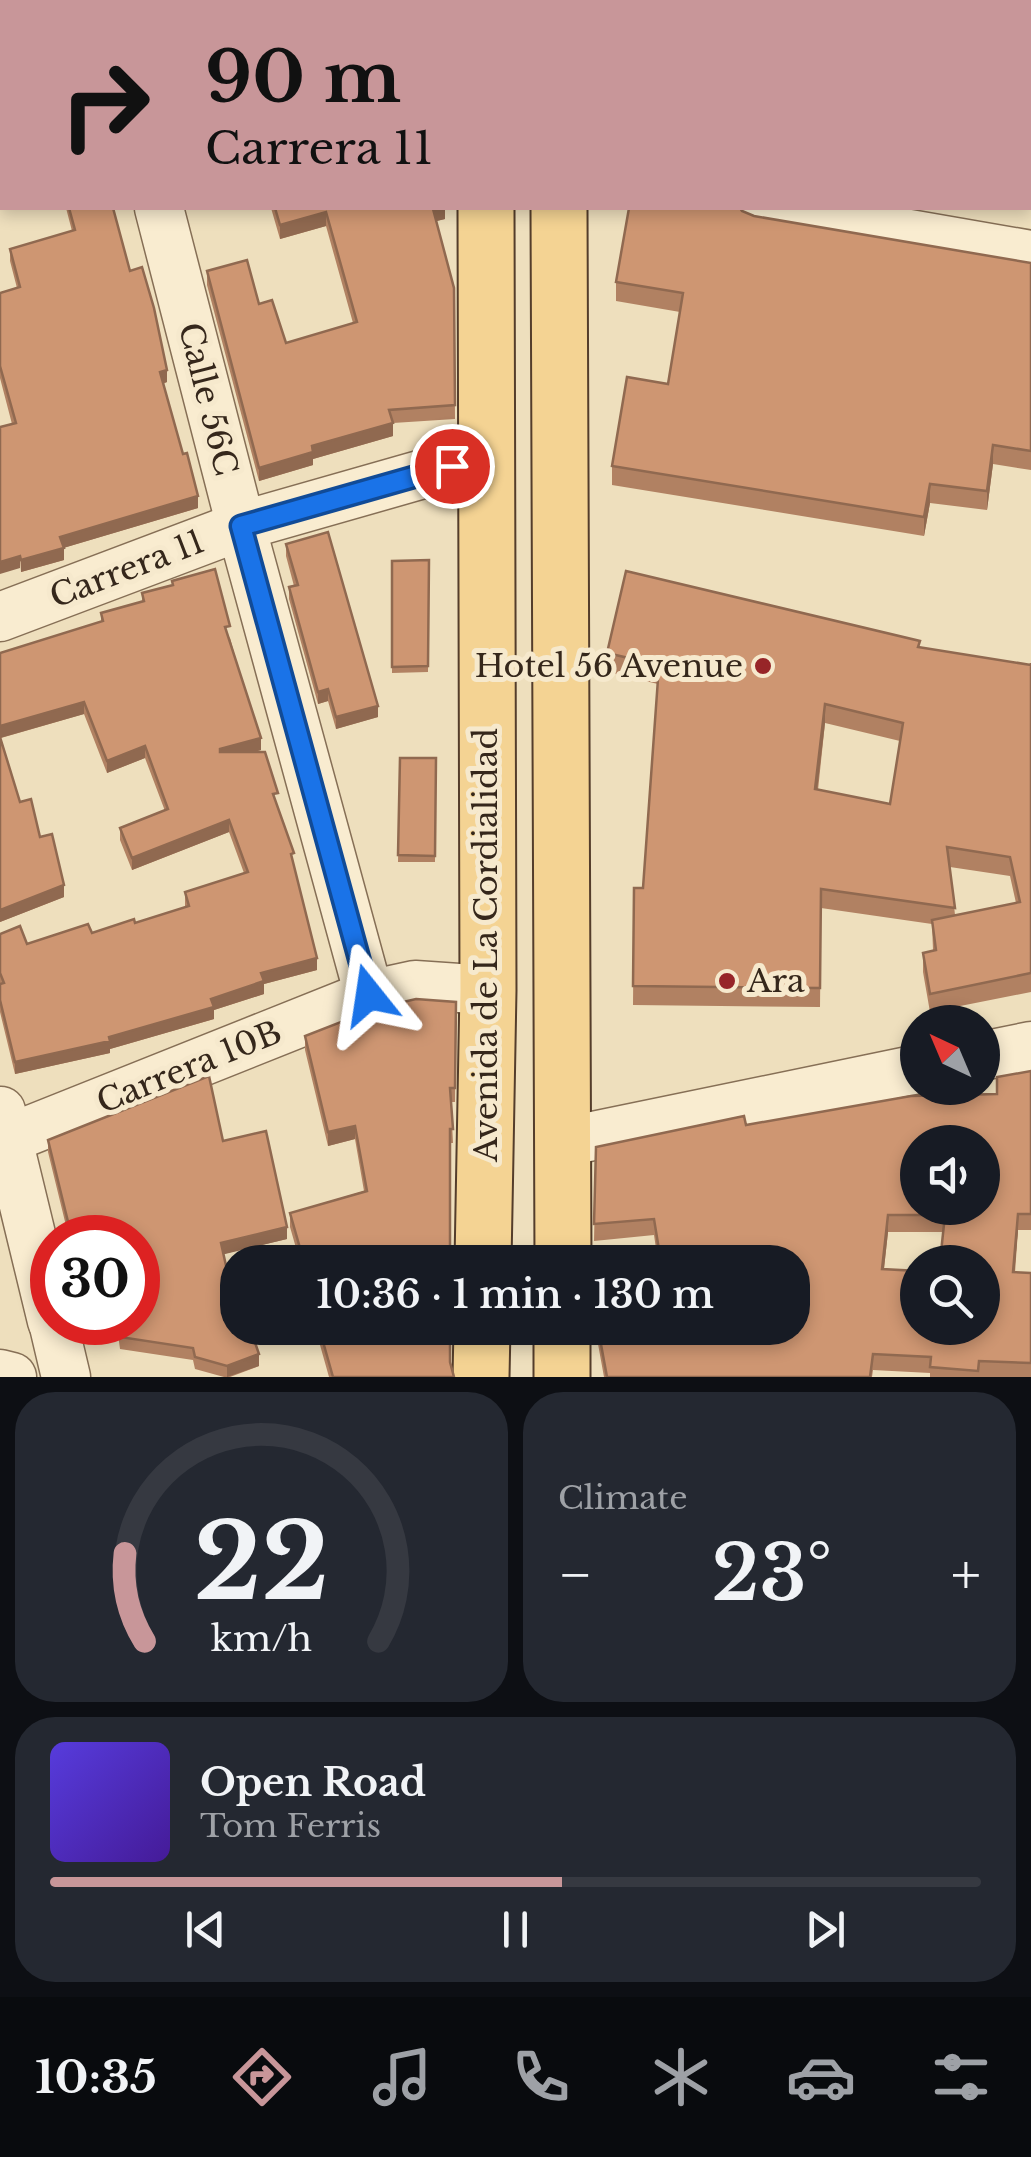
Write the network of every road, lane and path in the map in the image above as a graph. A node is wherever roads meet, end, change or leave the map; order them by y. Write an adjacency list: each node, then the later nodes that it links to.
1 (160, 210): 7 (street, Calle 56C)
2 (486, 210): 6 (main road, Avenida de La Cordialidad)
3 (559, 210): 15 (main road)
4 (770, 210): 5 (street)
5 (1031, 256)
6 (486, 456): 7 (street, Carrera 11); 9 (main road, Avenida de La Cordialidad)
7 (241, 526): 8 (street, Carrera 11); 10 (street, Calle 56C)
8 (0, 617)
9 (488, 990): 10 (street, Carrera 10B); 17 (main road, Avenida de La Cordialidad)
10 (369, 995): 14 (street, Carrera 10B)
11 (1031, 1046): 12 (street)
12 (1000, 1052)
13 (900, 1073): 15 (street)
14 (4, 1123): 16 (street)
15 (564, 1142): 18 (main road)
16 (30, 1229)
17 (483, 1245)
18 (562, 1245)
19 (58, 1345): 24 (street)
20 (482, 1345): 25 (main road)
21 (562, 1345): 26 (main road)
22 (0, 1374): 23 (street)
23 (12, 1377)
24 (66, 1377)
25 (481, 1377)
26 (562, 1377)

